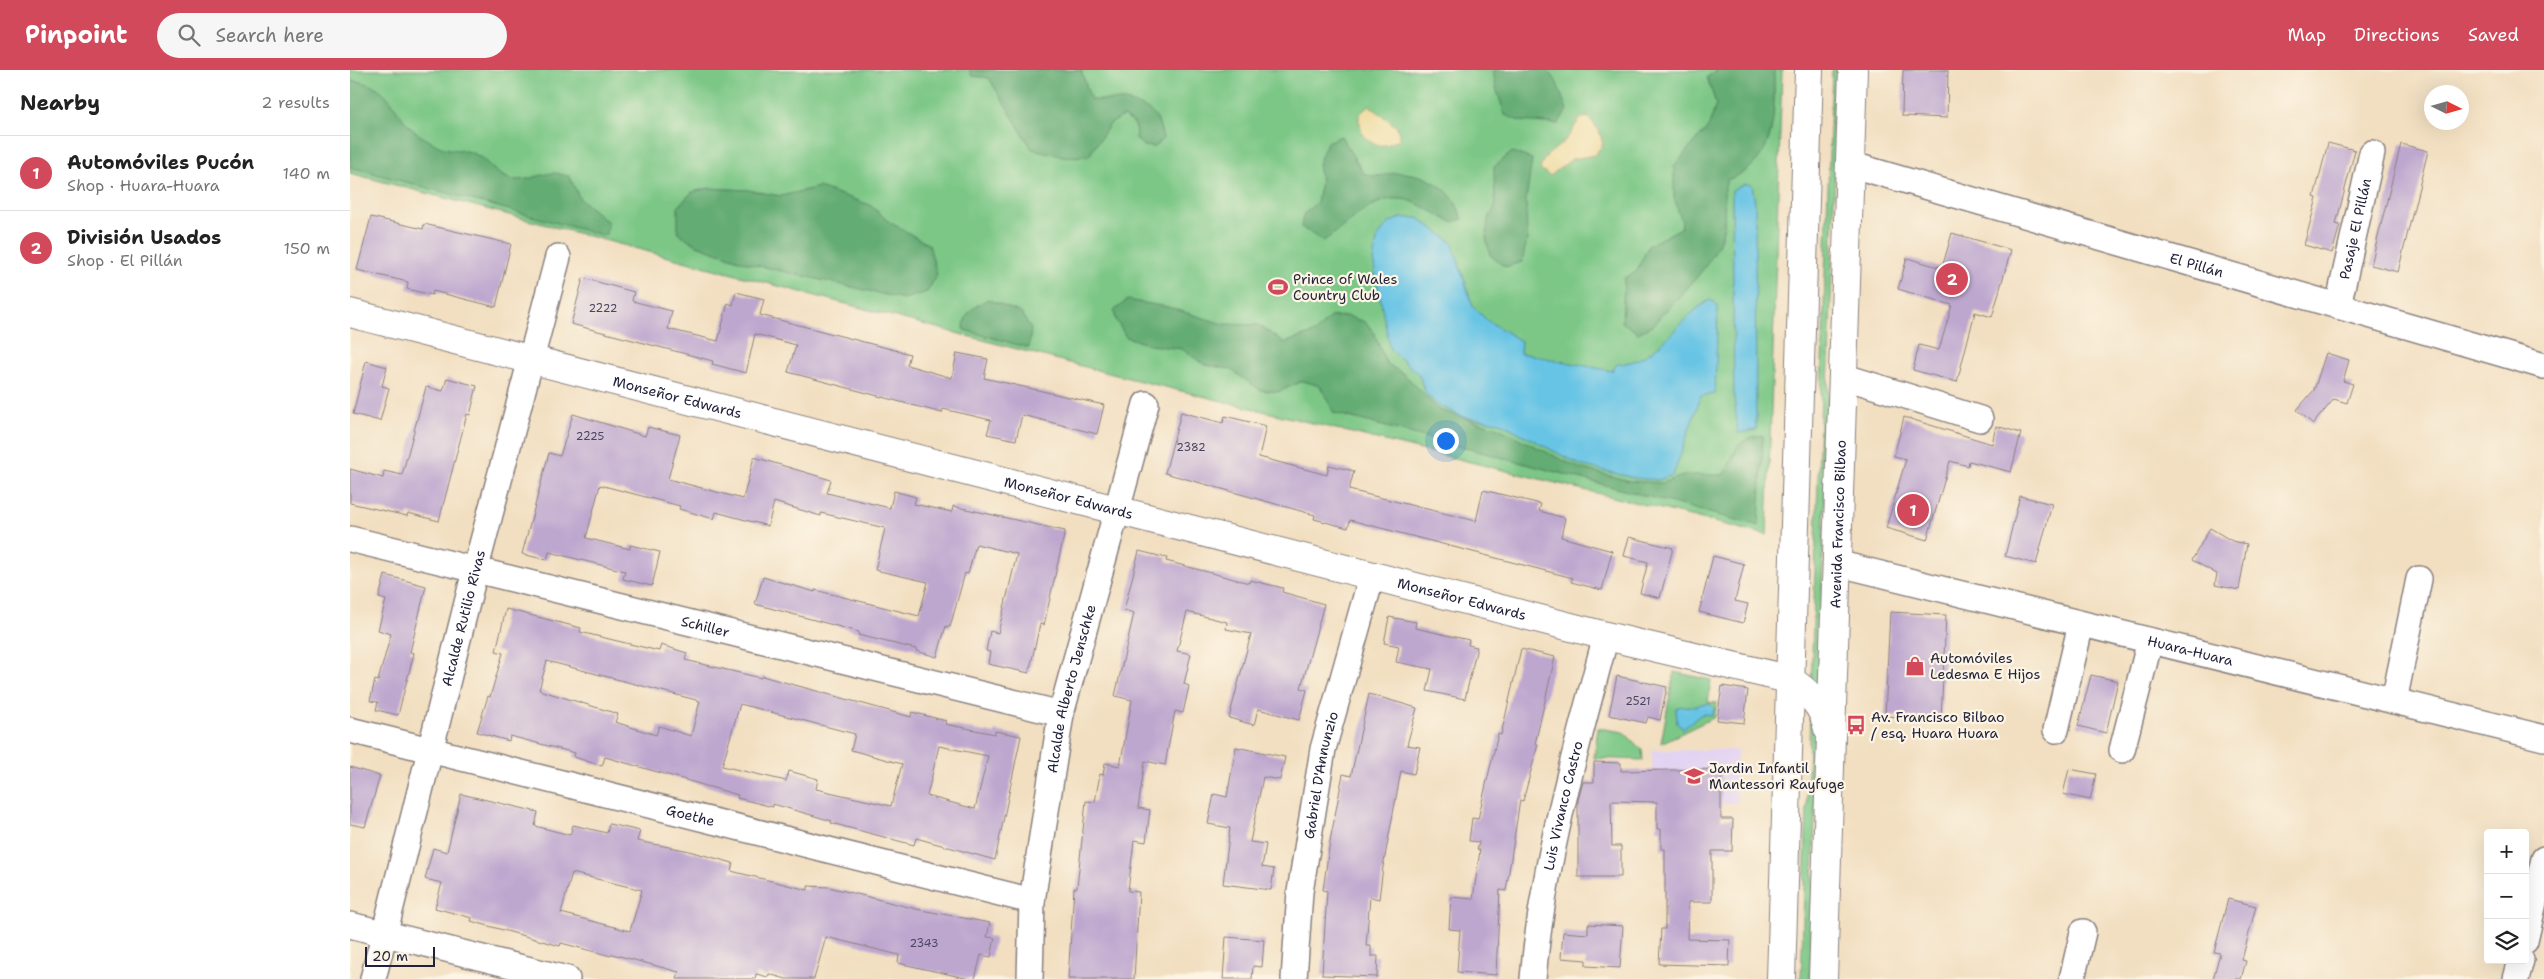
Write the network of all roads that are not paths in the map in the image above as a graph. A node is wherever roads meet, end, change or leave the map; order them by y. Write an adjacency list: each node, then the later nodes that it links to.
1 (1809, 70): 22 (main road)
2 (1853, 70): 4 (main road, Avenida Francisco Bilbao)
3 (2372, 153): 6 (street, Pasaje El Pillán)
4 (1850, 164): 6 (street, El Pillán); 10 (main road, Avenida Francisco Bilbao)
5 (558, 257): 8 (street, Alcalde Rutilio Rivas)
6 (2338, 306): 9 (street, El Pillán)
7 (350, 313): 8 (main road, Monseñor Edwards)
8 (532, 359): 13 (main road, Monseñor Edwards); 16 (street, Alcalde Rutilio Rivas)
9 (2544, 366)
10 (1842, 376): 12 (street); 15 (main road, Avenida Francisco Bilbao)
11 (1146, 404): 13 (street, Alcalde Alberto Jenschke)
12 (1980, 419)
13 (1117, 508): 17 (main road, Monseñor Edwards); 24 (street, Alcalde Alberto Jenschke)
14 (350, 538): 16 (street, Schiller)
15 (1836, 564): 19 (street, Huara-Huara); 27 (main road, Avenida Francisco Bilbao)
16 (476, 571): 24 (street, Schiller); 30 (street, Alcalde Rutilio Rivas)
17 (1372, 575): 20 (main road, Monseñor Edwards); 41 (street, Gabriel D'Annunzio)
18 (2420, 579): 23 (street)
19 (2081, 624): 21 (street, Huara-Huara); 26 (street)
20 (1606, 636): 22 (main road, Monseñor Edwards); 42 (street, Luis Vivanco Castro)
21 (2150, 641): 23 (street, Huara-Huara); 29 (street)
22 (1788, 679): 27 (main road); 43 (main road)
23 (2394, 701): 28 (street, Huara-Huara)
24 (1061, 714): 32 (street, Alcalde Alberto Jenschke)
25 (350, 730): 30 (street, Goethe)
26 (2056, 730)
27 (1830, 738): 44 (main road, Avenida Francisco Bilbao)
28 (2544, 738)
29 (2122, 750)
30 (431, 751): 32 (street, Goethe); 36 (street, Alcalde Rutilio Rivas)
31 (2544, 859): 33 (street)
32 (1032, 901): 40 (street, Alcalde Alberto Jenschke)
33 (2529, 924)
34 (350, 925): 36 (street)
35 (2083, 932): 45 (street)
36 (385, 934): 38 (street, Alcalde Rutilio Rivas); 39 (street)
37 (2520, 964): 46 (street)
38 (373, 979)
39 (567, 979)
40 (1030, 979)
41 (1294, 979)
42 (1534, 979)
43 (1781, 979)
44 (1823, 979)
45 (2072, 979)
46 (2516, 979)

